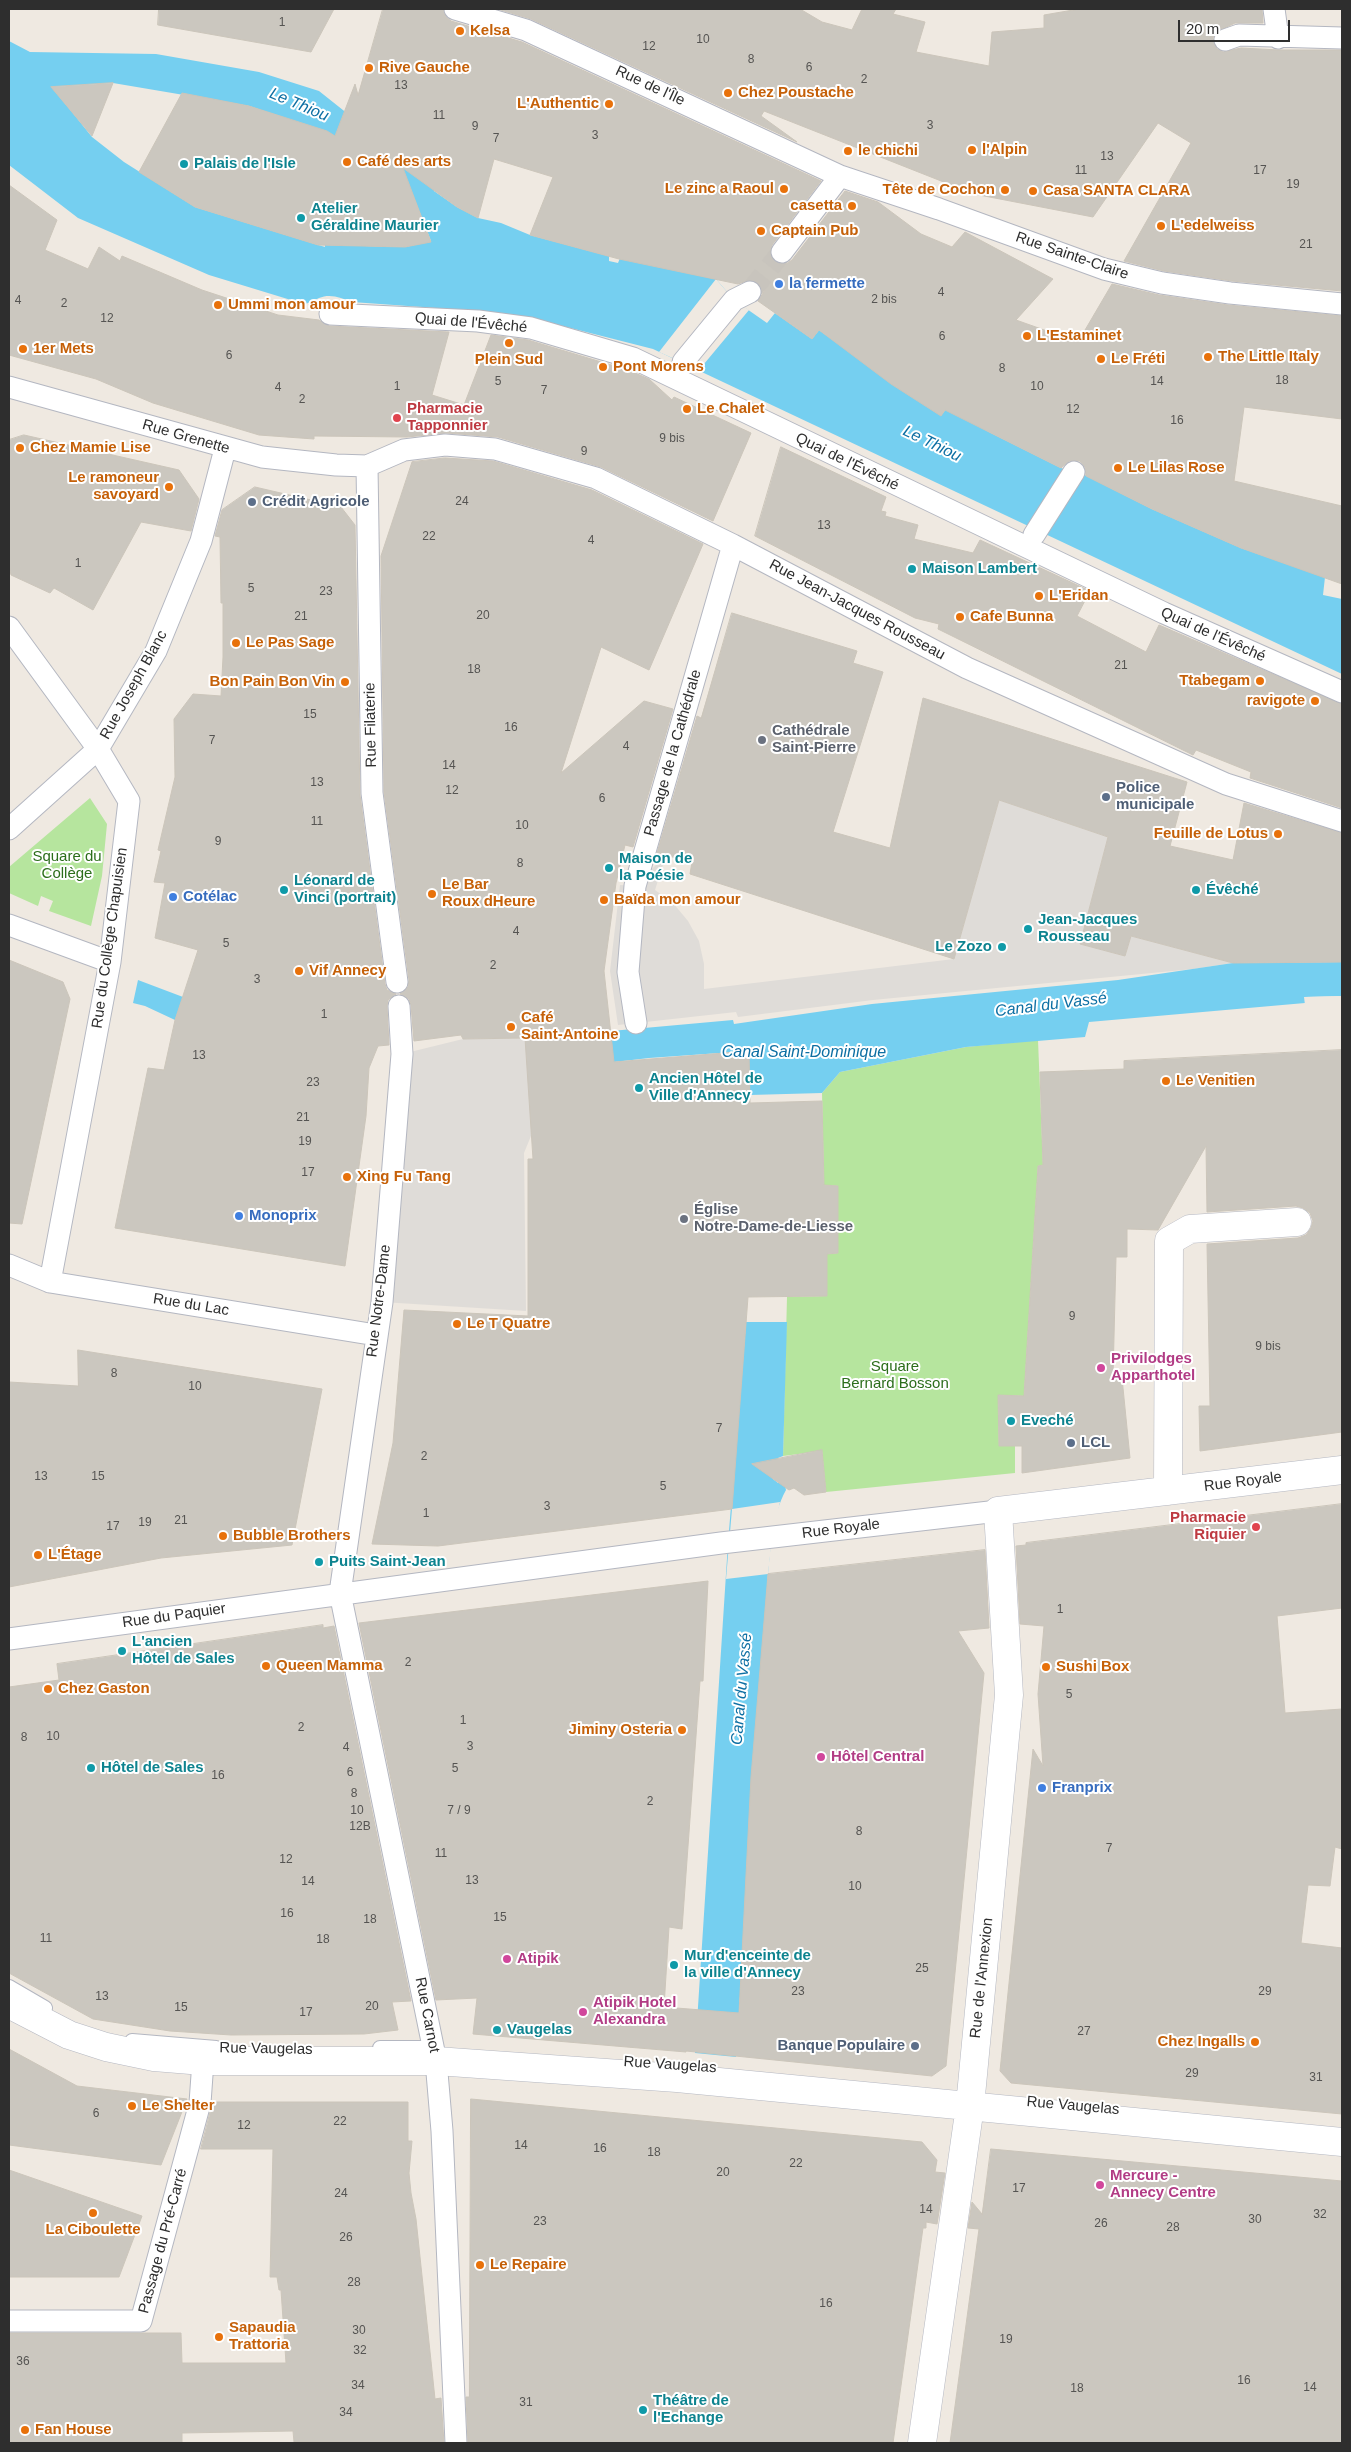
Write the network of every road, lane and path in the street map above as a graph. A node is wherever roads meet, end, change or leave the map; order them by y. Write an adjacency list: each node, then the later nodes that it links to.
1 (455, 9): 6 (street, Rue de l'Île)
2 (1274, 9): 3 (street)
3 (1278, 38): 4 (street); 5 (street)
4 (1342, 38)
5 (1225, 40)
6 (840, 176): 7 (street); 9 (street, Rue Sainte-Claire)
7 (782, 252)
8 (742, 296): 11 (street)
9 (1342, 304)
10 (330, 314): 19 (street, Quai de l'Évêché)
11 (683, 362)
12 (9, 388): 13 (street, Rue Grenette)
13 (225, 449): 14 (street, Rue Grenette); 20 (street, Rue Joseph Blanc)
14 (367, 466): 17 (street, Rue Jean-Jacques Rousseau); 25 (street, Rue Filaterie)
15 (1074, 472): 16 (street)
16 (1034, 535)
17 (733, 545): 21 (street, Rue Jean-Jacques Rousseau); 27 (street, Passage de la Cathédrale)
18 (9, 627): 20 (street, Rue du Collège Chapuisien)
19 (1342, 692)
20 (98, 749): 22 (street, Rue Joseph Blanc); 24 (street, Rue du Collège Chapuisien)
21 (1342, 821)
22 (9, 830)
23 (9, 925): 24 (street)
24 (110, 962): 30 (street, Rue du Collège Chapuisien)
25 (397, 982)
26 (399, 1006): 31 (street, Rue Notre-Dame)
27 (636, 1023)
28 (1296, 1222): 33 (street)
29 (9, 1265): 30 (street, Rue du Lac)
30 (50, 1282): 31 (street, Rue du Lac)
31 (376, 1335): 35 (street, Rue Notre-Dame)
32 (1342, 1470): 33 (street, Rue Royale)
33 (1168, 1491): 34 (street, Rue Royale)
34 (998, 1510): 35 (street, Rue Royale); 41 (street, Rue de l'Annexion)
35 (340, 1593): 36 (street, Rue du Paquier); 39 (street, Rue Carnot)
36 (9, 1639)
37 (9, 1987): 39 (lane, Rue Vaugelas)
38 (9, 2004): 40 (street, Rue Vaugelas)
39 (435, 2055): 40 (street, Rue Vaugelas); 41 (street, Rue Vaugelas); 45 (street, Rue Carnot)
40 (204, 2061): 44 (street, Passage du Pré-Carré)
41 (970, 2101): 42 (lane, Rue Vaugelas); 43 (street, Rue Vaugelas); 46 (street, Rue de l'Annexion)
42 (1342, 2132)
43 (1342, 2142)
44 (9, 2321)
45 (456, 2443)
46 (922, 2443)

